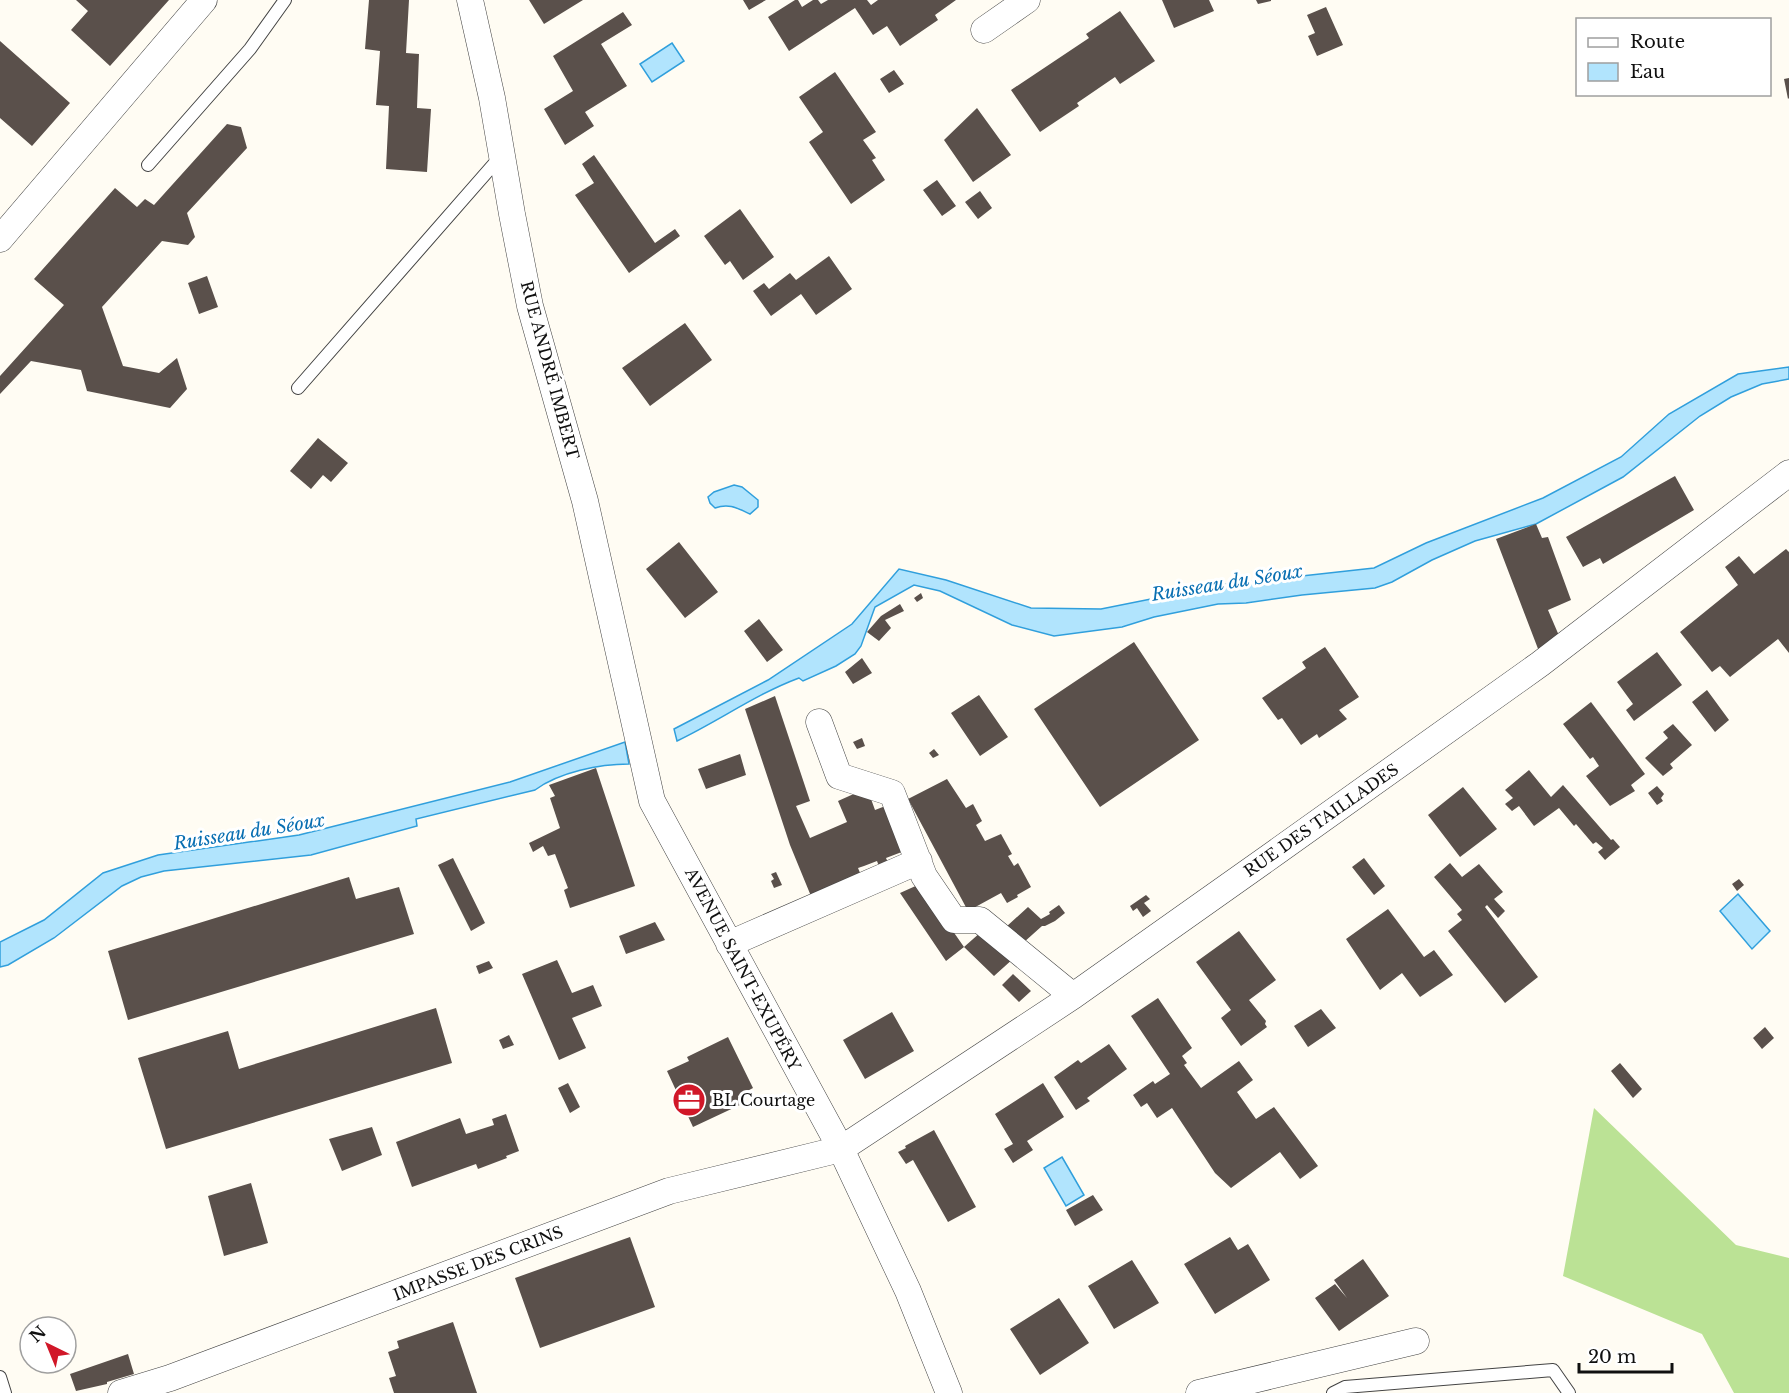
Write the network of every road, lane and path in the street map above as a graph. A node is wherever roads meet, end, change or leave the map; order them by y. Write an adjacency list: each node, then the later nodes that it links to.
1 (204, 0): 8 (street)
2 (285, 0): 7 (lane)
3 (470, 0): 6 (street, RUE ANDRÉ IMBERT)
4 (1027, 0): 5 (street)
5 (984, 30)
6 (502, 155): 9 (lane); 12 (street, RUE ANDRÉ IMBERT)
7 (148, 165)
8 (0, 239)
9 (298, 388)
10 (1789, 473): 15 (street, RUE DES TAILLADES)
11 (819, 722): 13 (street)
12 (638, 738): 14 (street, AVENUE SAINT-EXUPÉRY)
13 (919, 861): 14 (street); 15 (street)
14 (729, 944): 16 (street, AVENUE SAINT-EXUPÉRY)
15 (1072, 996): 16 (street, RUE DES TAILLADES)
16 (841, 1149): 20 (street, IMPASSE DES CRINS); 21 (street, AVENUE SAINT-EXUPÉRY)
17 (1416, 1341): 22 (street)
18 (0, 1377): 19 (lane)
19 (5, 1393)
20 (120, 1393)
21 (949, 1393)
22 (1199, 1393)
23 (1333, 1393): 24 (lane)
24 (1569, 1393)

